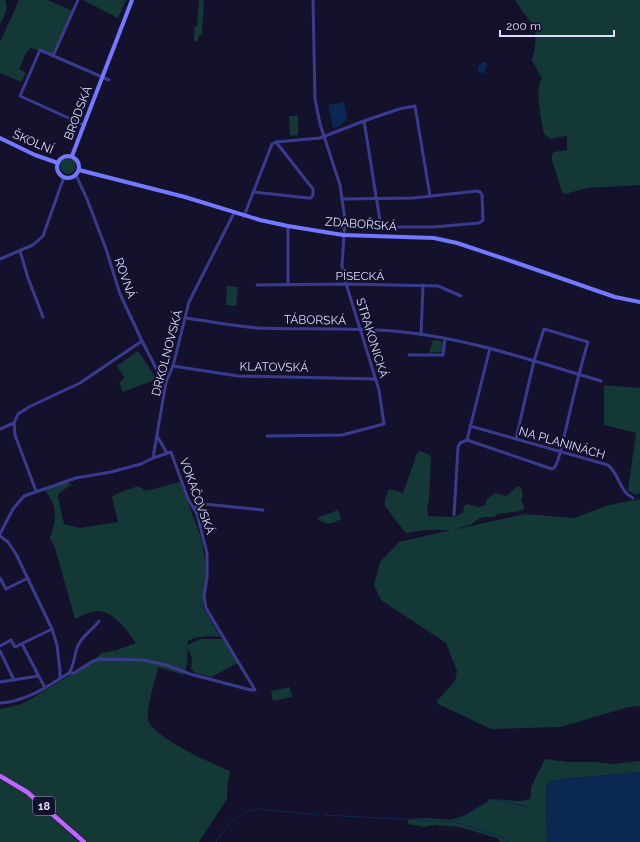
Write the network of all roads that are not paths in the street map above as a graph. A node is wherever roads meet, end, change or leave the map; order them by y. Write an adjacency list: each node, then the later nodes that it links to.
1 (78, 0): 4 (street)
2 (132, 0): 5 (street, BRODSKÁ)
3 (313, 0): 9 (street, STRAKONICKÁ)
4 (53, 56): 5 (street, BRODSKÁ); 8 (street, BRODSKÁ)
5 (102, 78): 6 (street, BRODSKÁ); 8 (street, BRODSKÁ)
6 (109, 80)
7 (364, 121): 9 (street); 18 (street); 19 (street)
8 (84, 125): 12 (street, BRODSKÁ)
9 (325, 137): 11 (street); 20 (street, STRAKONICKÁ)
10 (0, 138): 13 (street, ŠKOLNÍ)
11 (276, 142): 17 (street); 17 (street)
12 (72, 156): 13 (street); 14 (street)
13 (58, 164): 16 (street)
14 (79, 170): 15 (street); 21 (street, ZDABOŘSKÁ)
15 (76, 175): 16 (street); 40 (street, ROVNÁ)
16 (64, 177): 27 (street)
17 (253, 192): 22 (street)
18 (430, 196): 19 (street); 25 (street, ZDABOŘSKÁ)
19 (377, 198): 20 (street); 25 (street)
20 (342, 199): 26 (street, STRAKONICKÁ)
21 (234, 213): 22 (street, ZDABOŘSKÁ); 36 (street, DRKOLNOVSKÁ)
22 (244, 216): 23 (street, ZDABOŘSKÁ)
23 (288, 226): 26 (street, ZDABOŘSKÁ); 31 (street)
24 (349, 227): 25 (street, ZDABOŘSKÁ)
25 (381, 227)
26 (343, 235): 29 (street, STRAKONICKÁ); 34 (street, ZDABOŘSKÁ)
27 (20, 251): 28 (street); 35 (street)
28 (0, 259)
29 (346, 284): 31 (street, PÍSECKÁ); 32 (street, PÍSECKÁ); 37 (street, STRAKONICKÁ)
30 (257, 285): 31 (street, PÍSECKÁ)
31 (288, 285)
32 (423, 285): 33 (street, PÍSECKÁ); 38 (street)
33 (461, 296)
34 (640, 302)
35 (43, 317)
36 (185, 318): 37 (street, TÁBORSKÁ); 44 (street, DRKOLNOVSKÁ)
37 (361, 329): 38 (street, TÁBORSKÁ); 46 (street, STRAKONICKÁ)
38 (421, 335): 39 (street, TÁBORSKÁ)
39 (445, 339): 41 (street, TÁBORSKÁ); 42 (street)
40 (142, 341): 48 (street, ROVNÁ); 49 (street)
41 (490, 348): 43 (street, TÁBORSKÁ); 50 (street)
42 (409, 355)
43 (534, 361): 45 (street, TÁBORSKÁ); 45 (street); 54 (street)
44 (173, 366): 46 (street, KLATOVSKÁ); 48 (street, DRKOLNOVSKÁ)
45 (578, 374): 47 (street, TÁBORSKÁ); 56 (street)
46 (375, 379): 53 (street, STRAKONICKÁ)
47 (601, 381)
48 (166, 382): 52 (street, DRKOLNOVSKÁ)
49 (14, 424): 51 (street); 59 (street)
50 (470, 426): 54 (street, NA PLANINÁCH); 55 (street)
51 (0, 429)
52 (157, 436): 57 (street, VOKAČOVSKÁ); 58 (street, DRKOLNOVSKÁ)
53 (267, 436)
54 (516, 439): 56 (street, NA PLANINÁCH)
55 (467, 440): 56 (street); 63 (street)
56 (560, 451): 60 (street, NA PLANINÁCH)
57 (169, 453): 58 (street, VOKAČOVSKÁ); 61 (street, VOKAČOVSKÁ)
58 (153, 458): 59 (street)
59 (36, 491): 64 (street)
60 (633, 498)
61 (194, 508): 62 (street); 72 (street, VOKAČOVSKÁ)
62 (263, 510)
63 (454, 515)
64 (0, 535): 66 (street)
65 (0, 578): 66 (street)
66 (28, 578): 68 (street)
67 (100, 621): 72 (street)
68 (52, 628): 69 (street); 74 (street)
69 (22, 644): 70 (street); 73 (street)
70 (0, 646)
71 (0, 651): 75 (street)
72 (69, 673): 74 (street)
73 (38, 676): 75 (street); 77 (street)
74 (60, 678): 77 (street)
75 (14, 680): 76 (street)
76 (0, 682)
77 (45, 688): 78 (street)
78 (0, 703)
79 (0, 776): 80 (main road, 18)
80 (84, 842)

